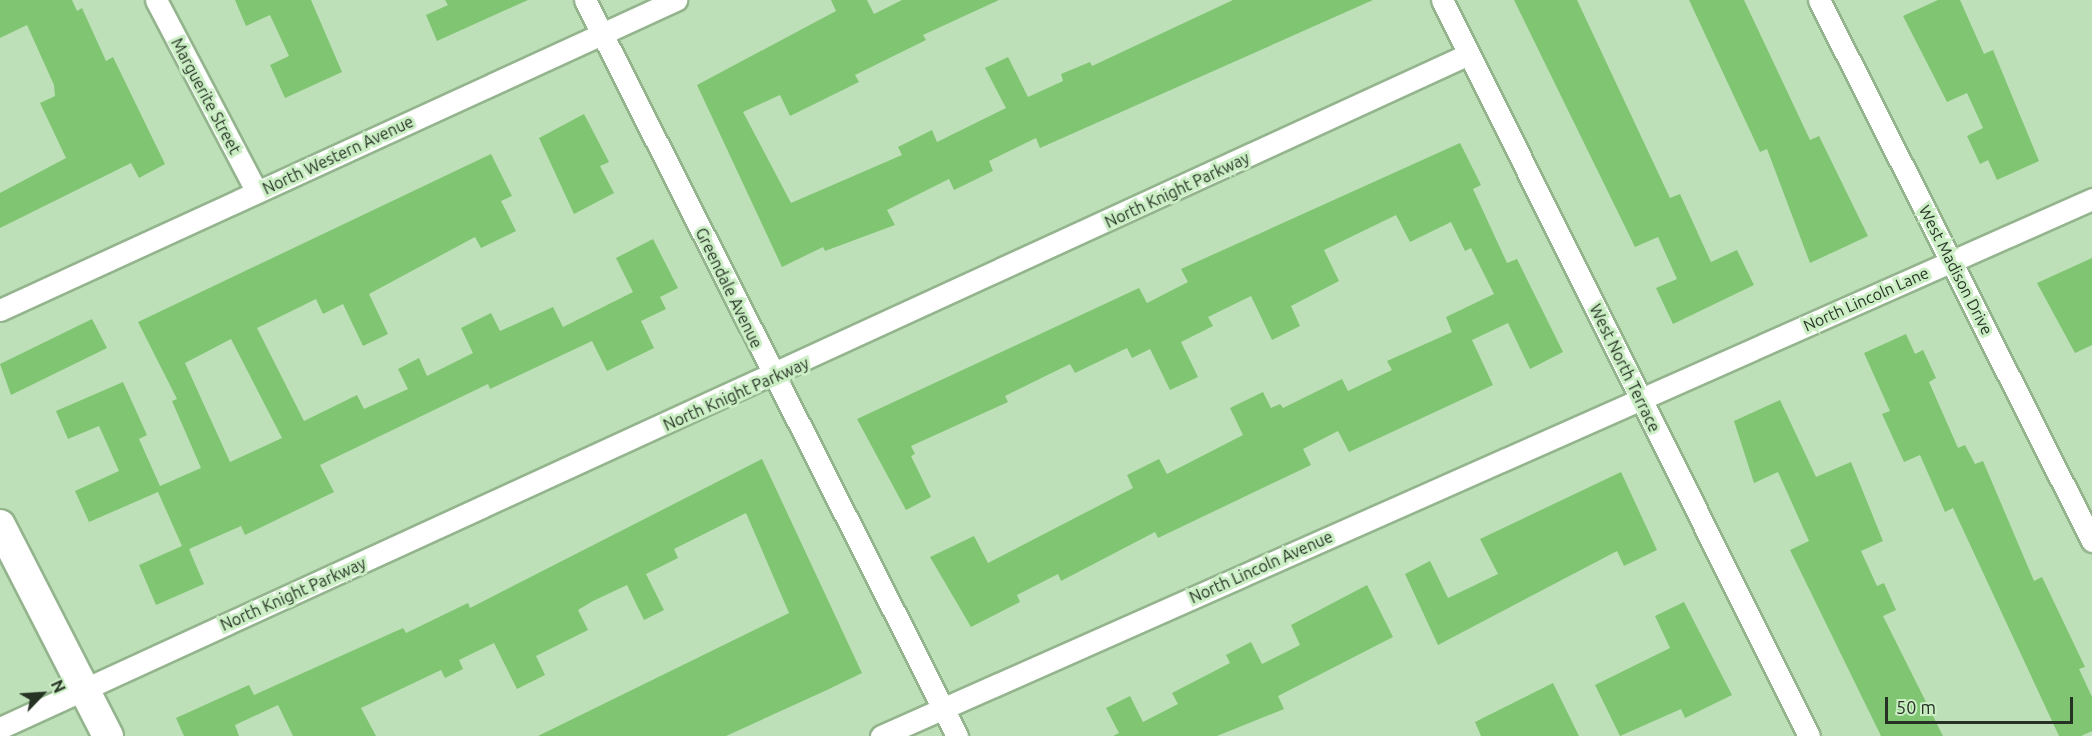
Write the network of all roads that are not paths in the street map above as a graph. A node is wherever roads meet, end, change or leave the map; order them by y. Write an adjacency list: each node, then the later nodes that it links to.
1 (156, 0): 8 (street, Marguerite Street)
2 (585, 0): 6 (street, Greendale Avenue)
3 (676, 0): 6 (street, North Western Avenue)
4 (1442, 0): 7 (street, West North Terrace)
5 (1819, 0): 10 (street, West Madison Drive)
6 (602, 34): 8 (street, North Western Avenue); 12 (street, Greendale Avenue)
7 (1469, 54): 12 (street, North Knight Parkway); 13 (street, West North Terrace)
8 (257, 192): 11 (street, North Western Avenue)
9 (2092, 199): 10 (street, North Lincoln Lane)
10 (1952, 261): 13 (street, North Lincoln Lane); 15 (street, West Madison Drive)
11 (0, 310)
12 (773, 378): 16 (street, North Knight Parkway); 17 (street, Greendale Avenue)
13 (1641, 399): 17 (street, North Lincoln Avenue); 19 (street, West North Terrace)
14 (0, 525): 16 (main road)
15 (2092, 540)
16 (84, 688): 18 (street, North Knight Parkway); 20 (main road)
17 (943, 708): 21 (street, North Lincoln Avenue); 22 (street, Greendale Avenue)
18 (0, 728)
19 (1805, 735)
20 (108, 736)
21 (881, 736)
22 (957, 736)

